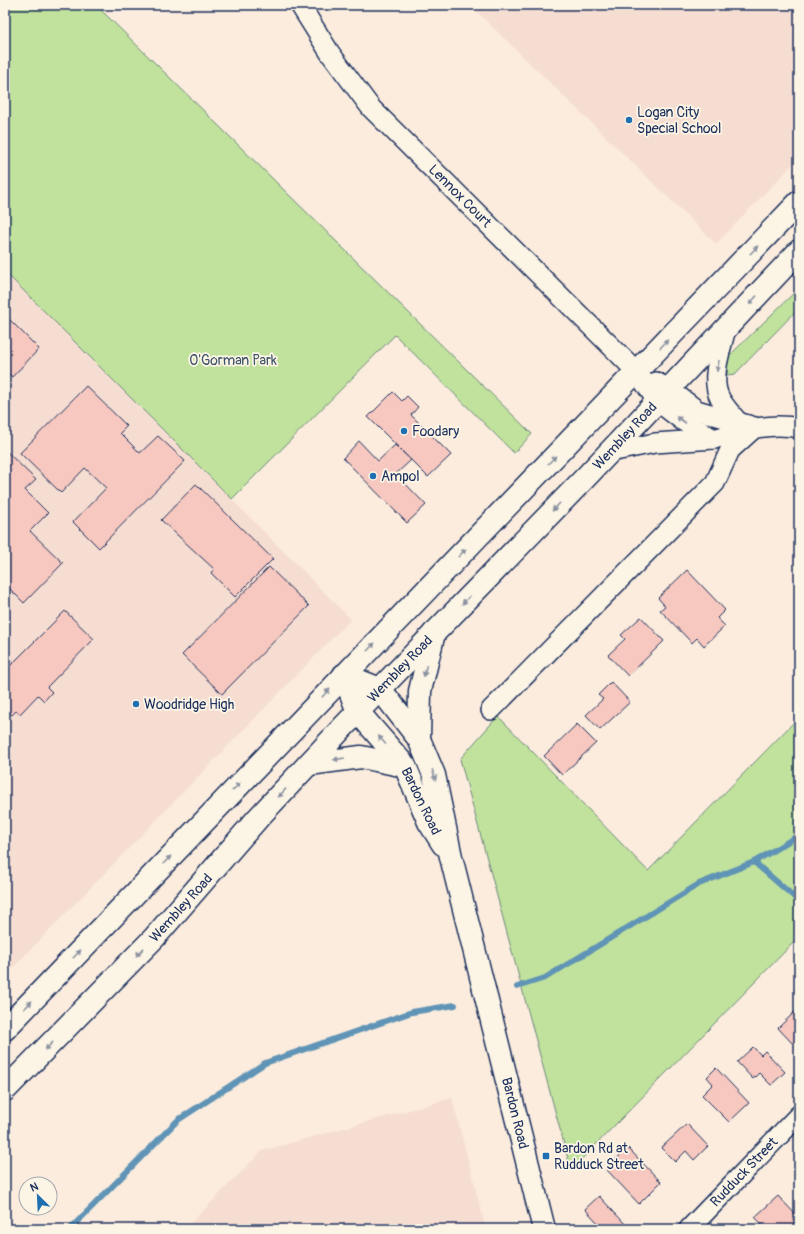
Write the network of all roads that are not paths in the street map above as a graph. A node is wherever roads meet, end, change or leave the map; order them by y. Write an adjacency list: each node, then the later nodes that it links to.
1 (300, 5): 5 (street, Lennox Court)
2 (799, 202): 5 (main road, one-way to 2)
3 (799, 251): 4 (main road, Wembley Road, one-way to 4)
4 (726, 328): 6 (main road, Wembley Road); 7 (street, one-way to 7)
5 (637, 372): 6 (street, Lennox Court); 12 (main road, one-way to 5)
6 (663, 395): 7 (street); 9 (street, one-way to 6); 10 (main road, Wembley Road)
7 (747, 424): 8 (street); 9 (street); 14 (street)
8 (799, 428)
9 (714, 439): 10 (street)
10 (610, 452): 11 (main road, Wembley Road, one-way to 11)
11 (434, 633): 13 (main road, Wembley Road); 16 (main road, one-way to 16)
12 (344, 675): 13 (main road); 15 (main road, Bardon Road); 20 (main road, one-way to 12)
13 (380, 689): 15 (main road, Wembley Road); 16 (main road, Bardon Road)
14 (490, 710)
15 (358, 712): 17 (main road, Wembley Road); 18 (main road, Bardon Road, one-way to 15)
16 (419, 739): 19 (main road, Bardon Road, one-way to 19)
17 (309, 764): 18 (main road, one-way to 17); 21 (main road, Wembley Road, one-way to 21)
18 (405, 766): 19 (main road, Bardon Road)
19 (451, 857): 23 (main road, Bardon Road)
20 (5, 1028)
21 (5, 1090)
22 (799, 1115): 24 (street, Rudduck Street)
23 (544, 1229)
24 (689, 1229)

